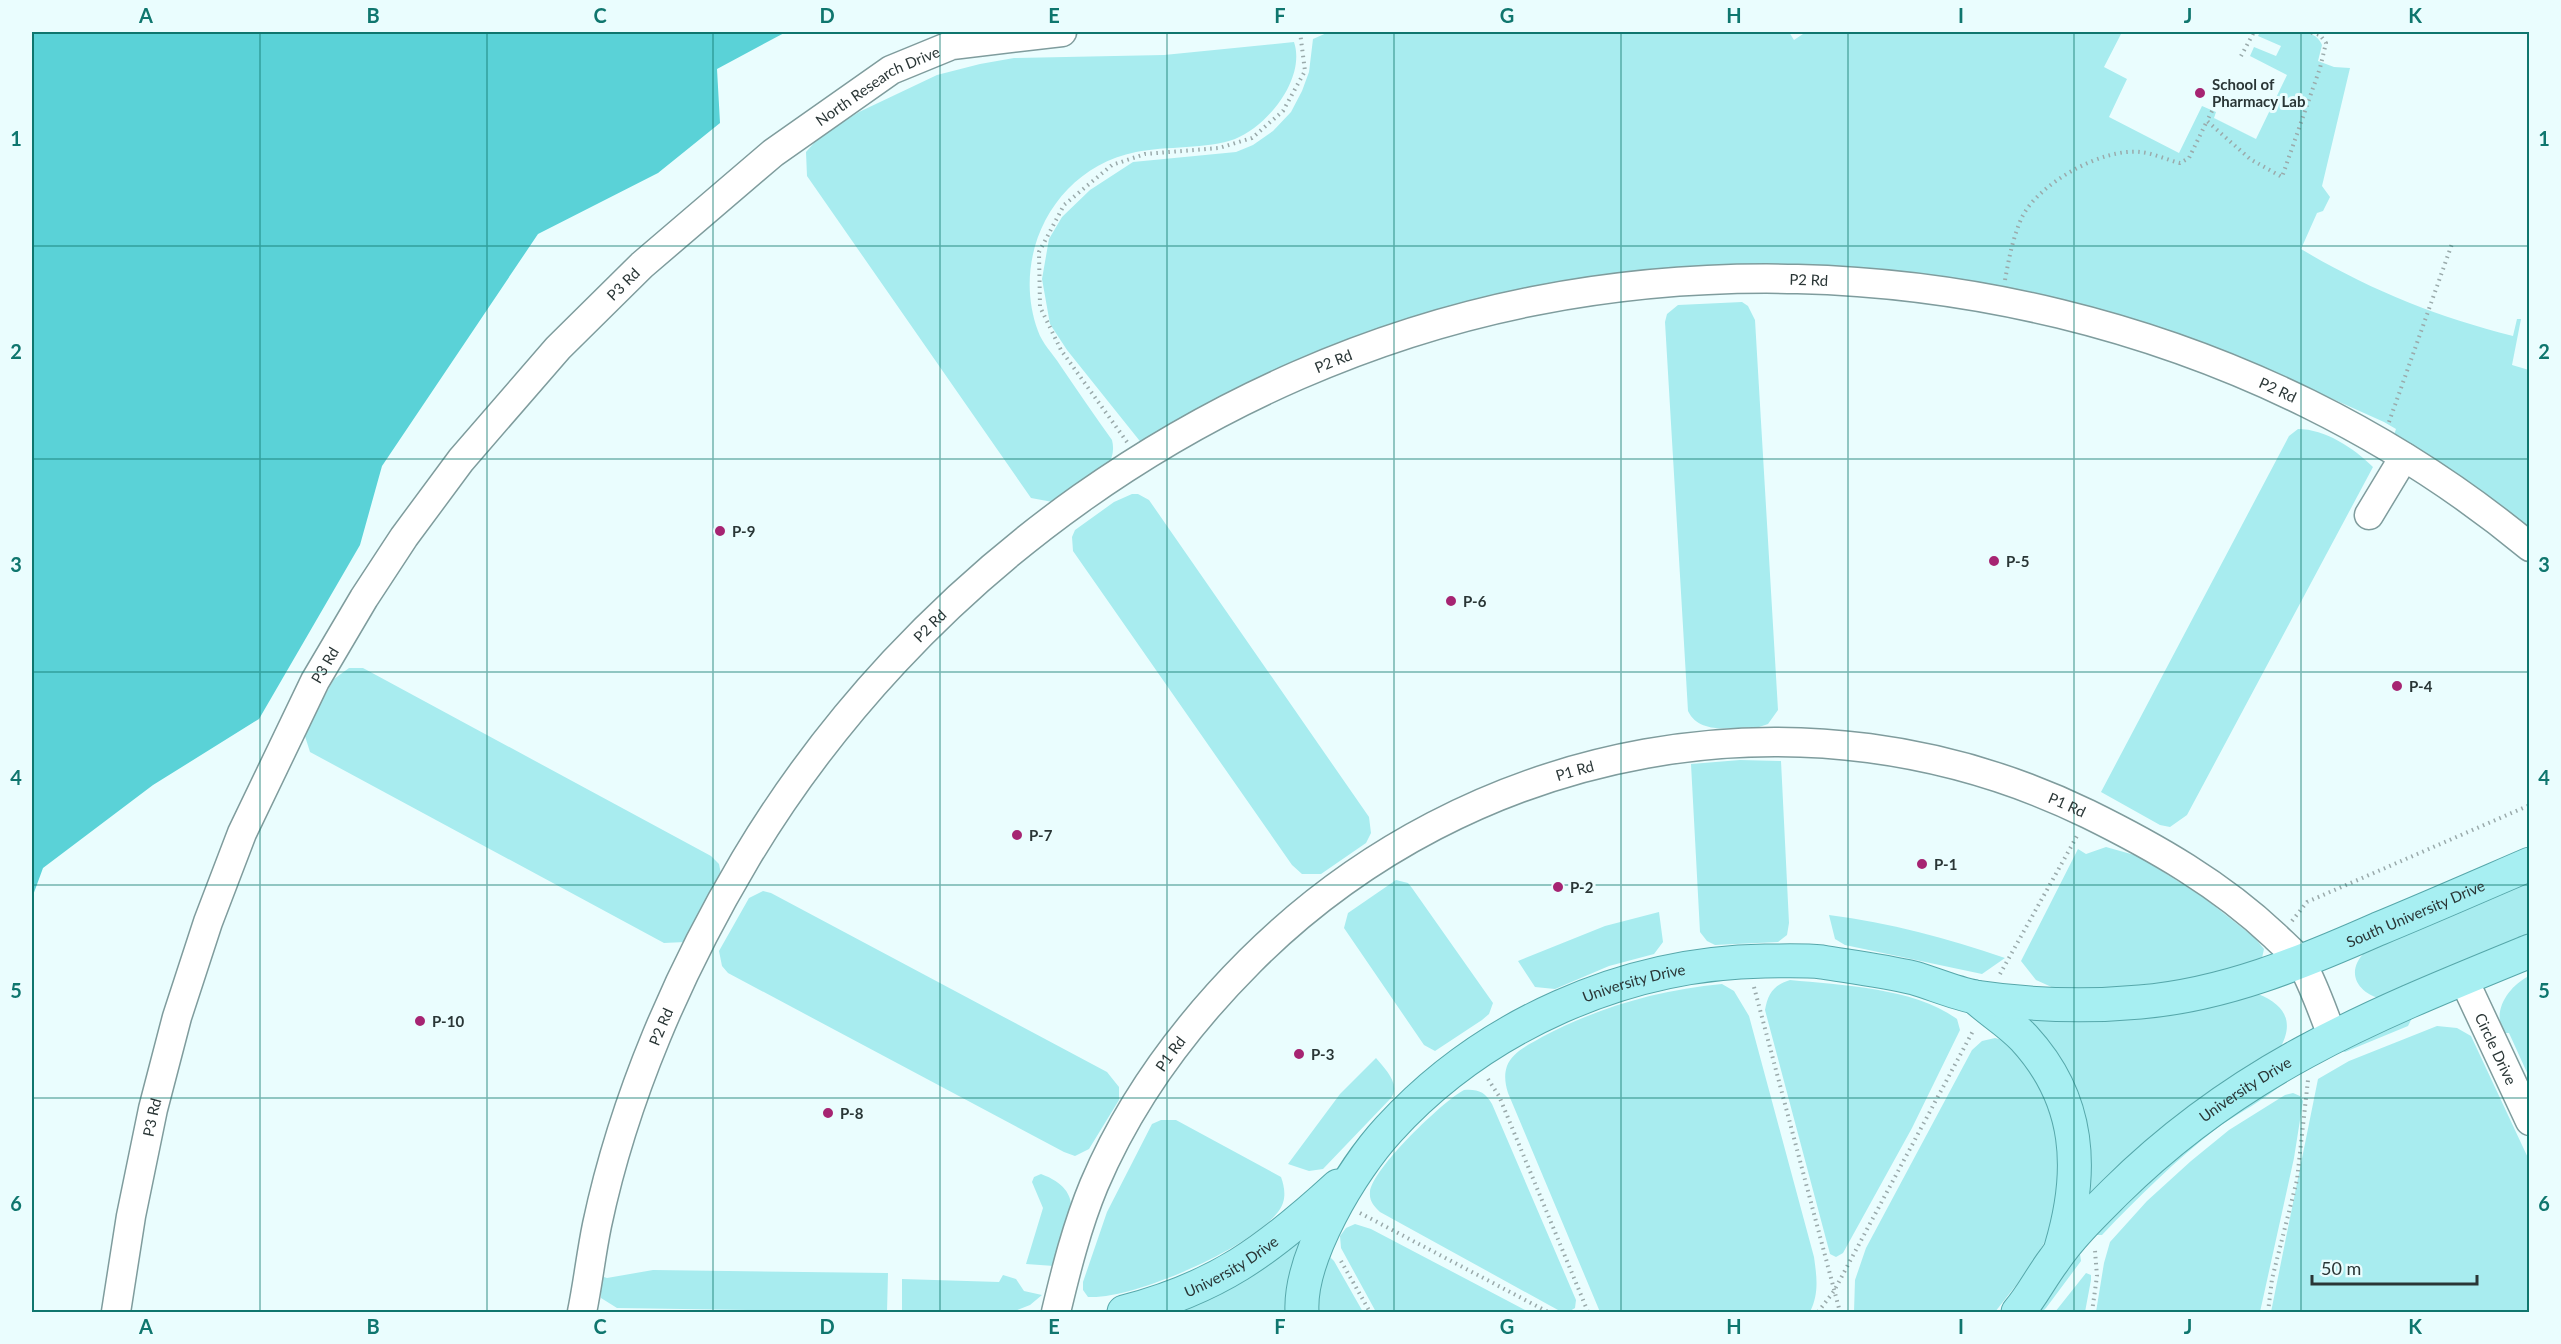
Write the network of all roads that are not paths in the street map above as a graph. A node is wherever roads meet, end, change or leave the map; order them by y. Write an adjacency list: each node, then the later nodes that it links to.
1 (1062, 32): 2 (street, North Research Drive)
2 (773, 153): 15 (street, P3 Rd)
3 (2404, 457): 4 (street); 5 (street, P2 Rd); 16 (street, P2 Rd)
4 (2369, 515)
5 (2529, 547)
6 (2529, 864): 8 (main road, South University Drive)
7 (2529, 951): 9 (main road)
8 (2302, 962): 10 (main road, University Drive); 11 (street); 17 (street, P1 Rd)
9 (2463, 978): 11 (main road, University Drive); 12 (street, Circle Drive)
10 (1983, 999): 13 (main road, University Drive); 14 (main road, University Drive)
11 (2332, 1035): 14 (main road, University Drive)
12 (2529, 1120)
13 (1353, 1174): 18 (main road, University Drive); 19 (main road, University Drive)
14 (2075, 1255): 20 (main road, University Drive)
15 (116, 1312)
16 (582, 1312)
17 (1056, 1312)
18 (1124, 1312)
19 (1302, 1312)
20 (2018, 1312)

